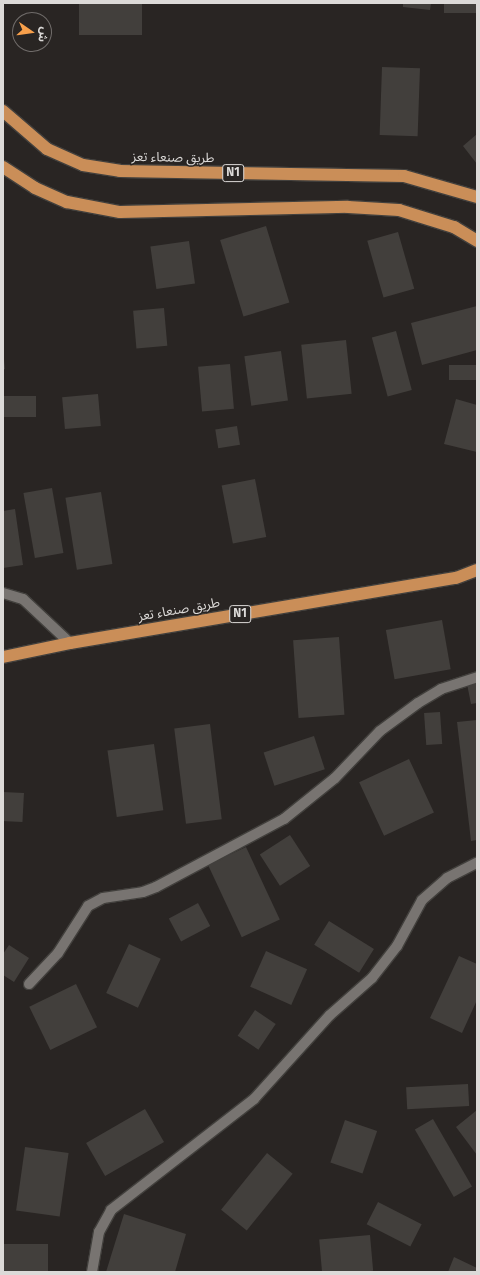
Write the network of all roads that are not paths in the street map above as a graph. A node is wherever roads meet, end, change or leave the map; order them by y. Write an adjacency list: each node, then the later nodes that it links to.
1 (3, 111): 3 (highway, طريق صنعاء تعز / N1)
2 (3, 167): 4 (highway)
3 (477, 197)
4 (477, 241)
5 (477, 570): 7 (highway, طريق صنعاء تعز / N1)
6 (3, 593): 7 (street)
7 (70, 643): 8 (highway, طريق صنعاء تعز / N1)
8 (3, 657)
9 (477, 677): 11 (street)
10 (477, 863): 12 (street)
11 (29, 984)
12 (92, 1272)

